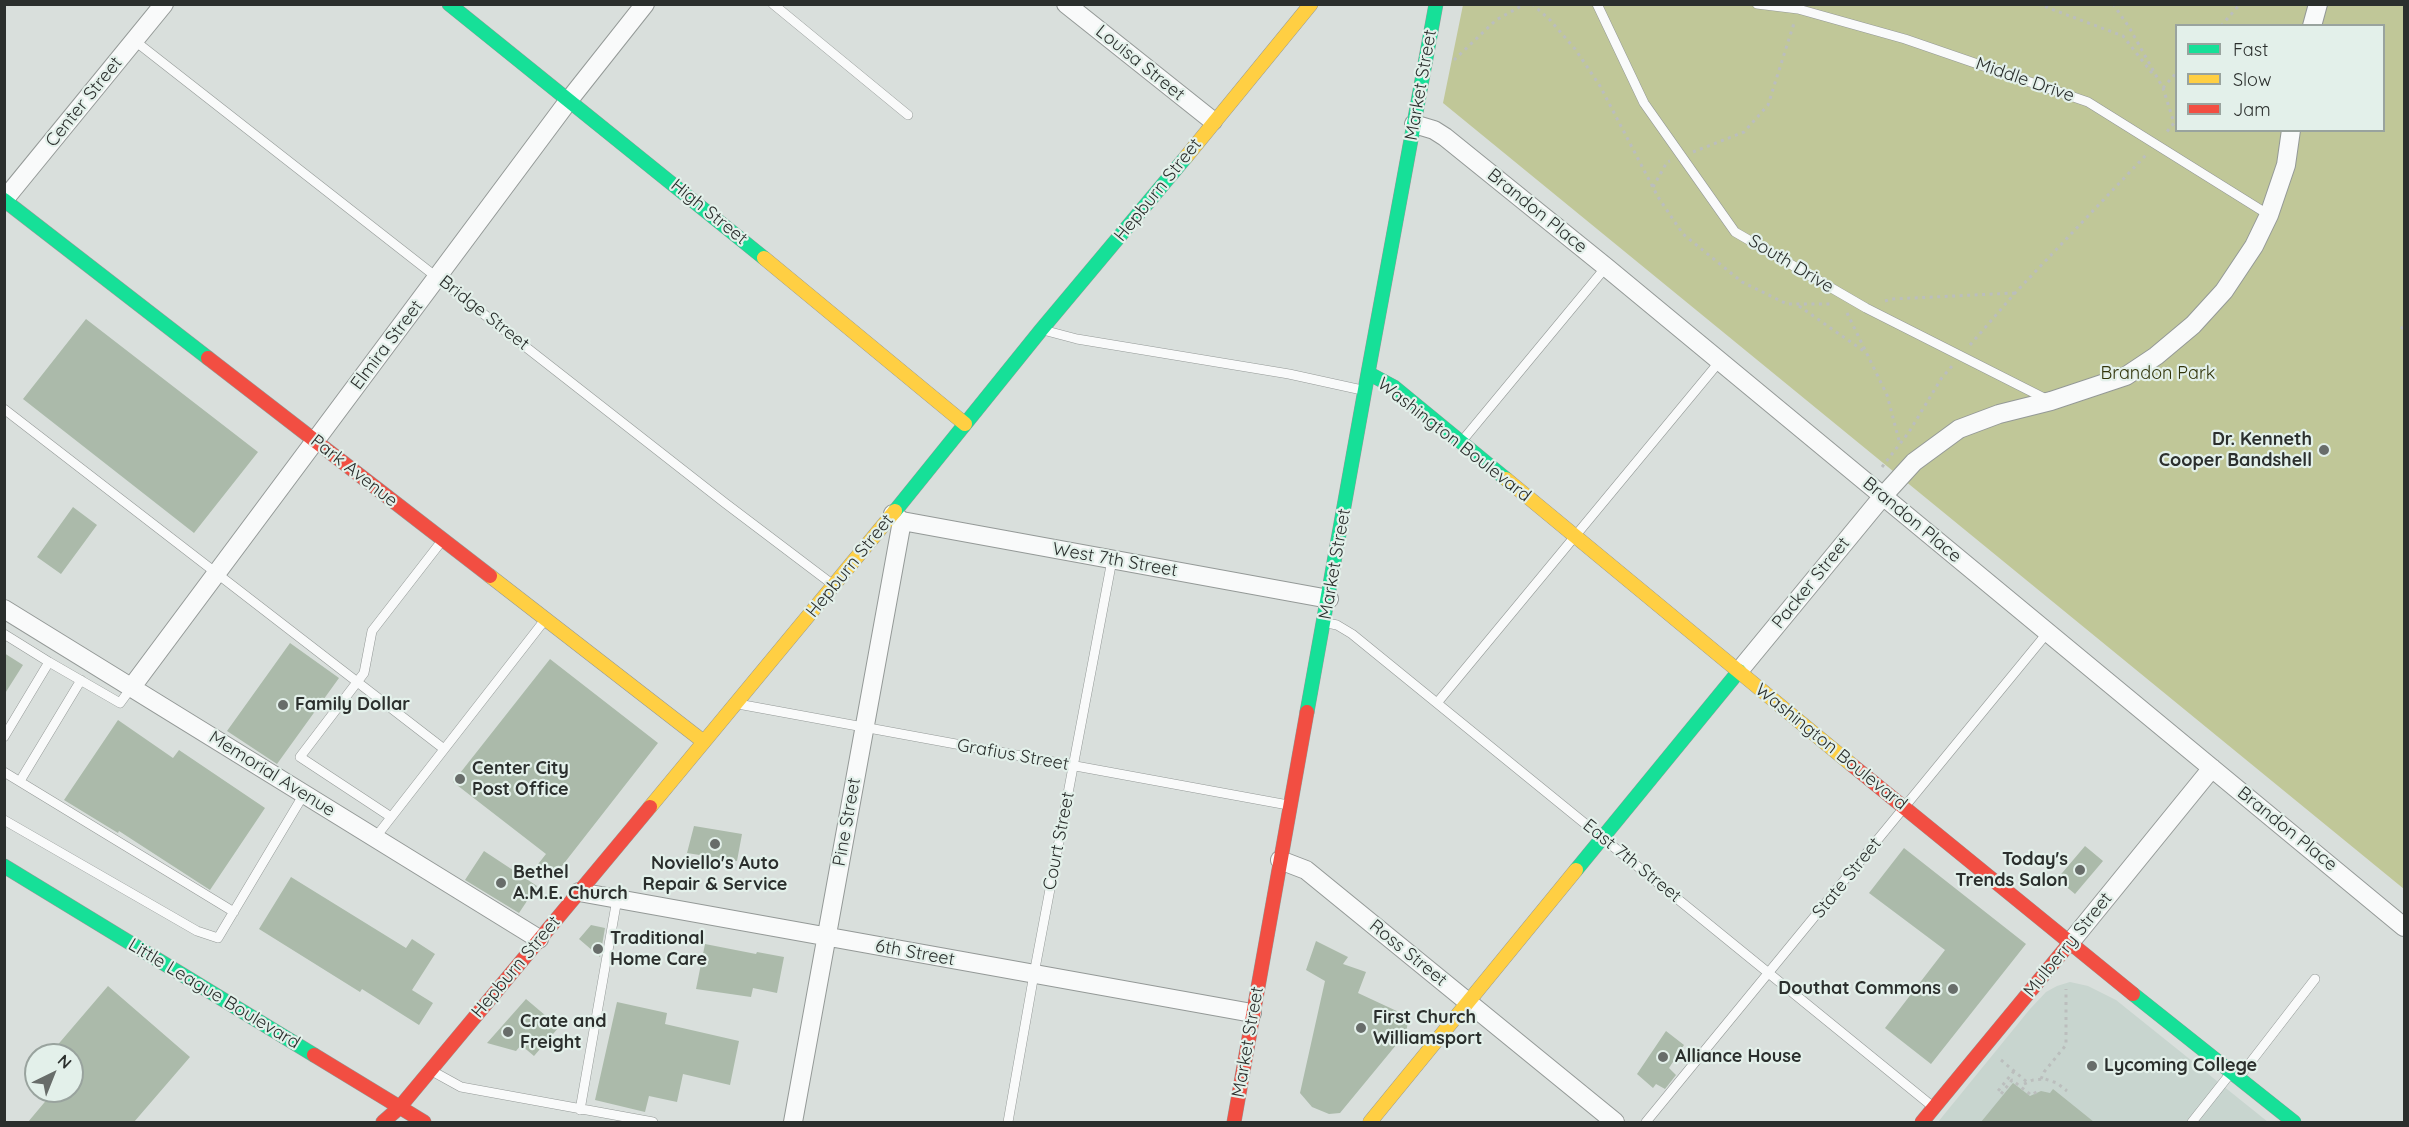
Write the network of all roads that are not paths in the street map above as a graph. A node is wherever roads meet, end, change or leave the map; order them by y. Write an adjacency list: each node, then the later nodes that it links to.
1 (164, 4): 12 (street, Center Street)
2 (449, 4): 13 (main road, High Street)
3 (645, 4): 13 (street, Elmira Street)
4 (773, 4): 14 (lane)
5 (1066, 4): 15 (street, Louisa Street)
6 (1311, 4): 15 (main road, Hepburn Street)
7 (1436, 4): 16 (main road, Market Street)
8 (1597, 4): 26 (lane, South Drive)
9 (1757, 4): 19 (lane, Middle Drive)
10 (2318, 4): 11 (street)
11 (2313, 24)
12 (135, 41): 18 (street, Center Street); 21 (lane, Bridge Street)
13 (569, 100): 21 (street, Elmira Street); 28 (main road, High Street)
14 (908, 115)
15 (1213, 122): 22 (main road, Hepburn Street)
16 (1414, 124): 20 (street, Brandon Place); 24 (main road, Market Street)
17 (2291, 132): 19 (street, Packer Street)
18 (5, 200): 29 (main road, Park Avenue)
19 (2269, 215): 26 (street, Packer Street)
20 (1606, 267): 23 (street, Brandon Place); 30 (lane)
21 (438, 278): 29 (street, Elmira Street); 37 (lane, Bridge Street)
22 (1041, 330): 25 (lane); 28 (main road, Hepburn Street)
23 (1720, 361): 31 (street, Brandon Place); 33 (lane)
24 (1368, 373): 25 (main road, Market Street); 30 (main road, Washington Boulevard)
25 (1365, 391): 38 (main road, Market Street)
26 (2051, 401): 31 (street, Packer Street)
27 (4, 409): 36 (lane)
28 (965, 423): 32 (main road, Hepburn Street)
29 (315, 441): 34 (main road, Park Avenue); 36 (street, Elmira Street)
30 (1461, 442): 33 (main road, Washington Boulevard)
31 (1882, 496): 42 (street, Brandon Place); 45 (street, Packer Street)
32 (897, 517): 35 (street, West 7th Street); 37 (main road, Hepburn Street); 51 (street, Pine Street)
33 (1576, 537): 45 (main road, Washington Boulevard); 49 (lane)
34 (443, 540): 40 (main road, Park Avenue); 47 (lane)
35 (1112, 560): 38 (street, West 7th Street); 55 (lane, Court Street)
36 (216, 573): 47 (lane); 48 (street, Elmira Street)
37 (834, 585): 50 (main road, Hepburn Street)
38 (1329, 599): 41 (main road, Market Street)
39 (4, 609): 48 (street, Memorial Avenue)
40 (546, 619): 53 (main road, Park Avenue); 54 (lane)
41 (1324, 622): 49 (lane, East 7th Street); 60 (main road, Market Street)
42 (2048, 632): 56 (street, Brandon Place); 61 (lane, State Street)
43 (4, 634): 44 (lane)
44 (49, 662): 46 (lane); 52 (lane)
45 (1739, 672): 61 (main road, Washington Boulevard); 65 (main road, Packer Street)
46 (81, 680): 48 (lane); 58 (lane)
47 (357, 682): 54 (lane); 62 (lane)
48 (131, 688): 59 (street, Memorial Avenue)
49 (1437, 703): 65 (lane, East 7th Street)
50 (736, 704): 51 (lane, Grafius Street); 53 (main road, Hepburn Street)
51 (864, 727): 55 (lane, Grafius Street); 72 (street, Pine Street)
52 (4, 737)
53 (704, 742): 68 (main road, Hepburn Street)
54 (444, 749): 62 (lane)
55 (1073, 766): 60 (lane, Grafius Street); 75 (lane, Court Street)
56 (2212, 768): 71 (street, Brandon Place); 74 (street, Mulberry Street)
57 (4, 772): 58 (lane)
58 (20, 781): 70 (lane)
59 (304, 794): 64 (street, Memorial Avenue); 70 (lane)
60 (1290, 806): 66 (main road, Market Street)
61 (1904, 807): 74 (main road, Washington Boulevard); 76 (lane, State Street)
62 (391, 817): 64 (lane)
63 (4, 820): 70 (lane)
64 (375, 838): 73 (street, Memorial Avenue)
65 (1602, 838): 76 (lane, East 7th Street); 78 (main road, Packer Street)
66 (1280, 860): 78 (street, Ross Street); 79 (main road, Market Street)
67 (4, 866): 82 (main road, Little League Boulevard)
68 (579, 892): 69 (street, 6th Street); 73 (main road, Hepburn Street)
69 (617, 899): 72 (street, 6th Street); 84 (lane)
70 (234, 912)
71 (2404, 927)
72 (826, 937): 75 (street, 6th Street); 88 (street, Pine Street)
73 (539, 939): 80 (main road, Hepburn Street)
74 (2069, 944): 81 (main road, Washington Boulevard); 83 (main road, Mulberry Street)
75 (1034, 974): 79 (street, 6th Street); 89 (lane, Court Street)
76 (1769, 974): 83 (lane, East 7th Street); 93 (lane, State Street)
77 (2315, 979): 81 (lane)
78 (1469, 1003): 91 (main road, Packer Street); 92 (street, Ross Street)
79 (1252, 1013): 90 (main road, Market Street)
80 (430, 1070): 82 (main road, Hepburn Street); 84 (lane)
81 (2235, 1075): 95 (lane); 96 (main road, Washington Boulevard)
82 (399, 1108): 85 (main road, Hepburn Street); 86 (main road, Little League Boulevard)
83 (1934, 1108): 94 (main road, Mulberry Street)
84 (580, 1110): 87 (lane)
85 (383, 1122)
86 (424, 1122)
87 (653, 1122)
88 (793, 1122)
89 (1008, 1122)
90 (1234, 1122)
91 (1370, 1122)
92 (1615, 1122)
93 (1646, 1122)
94 (1923, 1122)
95 (2192, 1122)
96 (2294, 1122)

